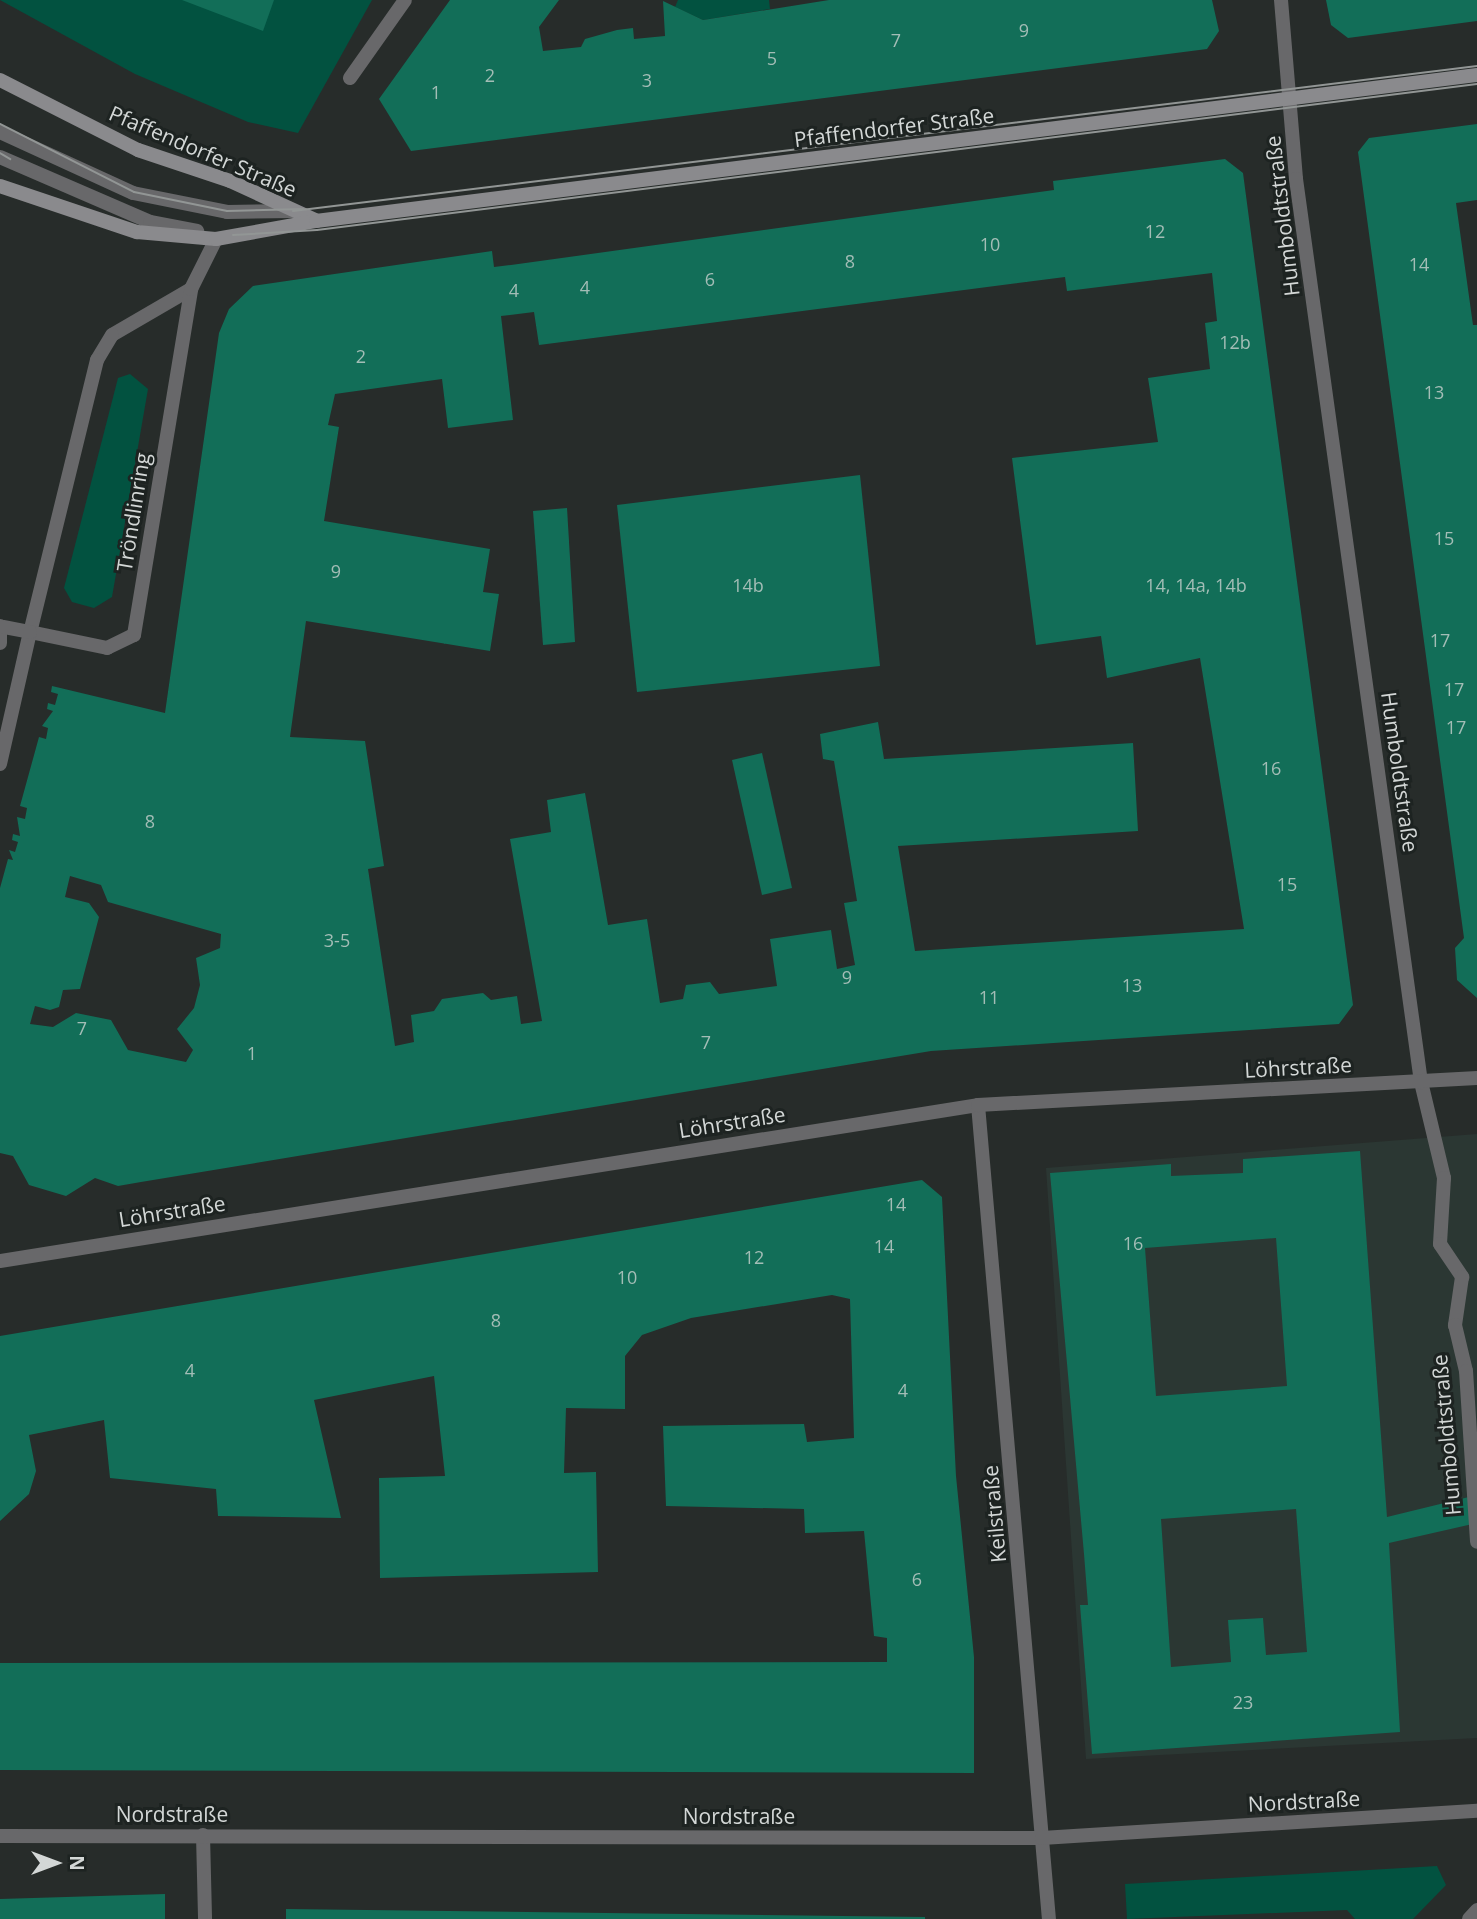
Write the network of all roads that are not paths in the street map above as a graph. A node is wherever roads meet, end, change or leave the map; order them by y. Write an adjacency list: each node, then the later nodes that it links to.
1 (405, 0): 4 (street)
2 (1281, 0): 6 (street, Humboldtstraße)
3 (1477, 75): 6 (main road, Pfaffendorfer Straße)
4 (350, 78)
5 (0, 80): 10 (main road, Pfaffendorfer Straße)
6 (1289, 98): 11 (main road, Pfaffendorfer Straße); 20 (street, Humboldtstraße)
7 (0, 132): 10 (street)
8 (0, 158): 12 (street)
9 (0, 186): 13 (main road, Pfaffendorfer Straße)
10 (293, 211): 11 (main road, Pfaffendorfer Straße)
11 (316, 221): 12 (main road, Pfaffendorfer Straße)
12 (233, 235): 13 (main road, Pfaffendorfer Straße)
13 (216, 239): 14 (street, Tröndlinring)
14 (191, 289): 16 (street); 16 (street, Tröndlinring)
15 (2, 626): 16 (street, Tröndlinring); 17 (street)
16 (30, 632): 18 (street)
17 (0, 643)
18 (0, 764)
19 (1477, 1078): 20 (street, Löhrstraße)
20 (1421, 1082): 21 (street, Löhrstraße); 23 (street, Humboldtstraße)
21 (978, 1105): 22 (street, Löhrstraße); 27 (street, Keilstraße)
22 (0, 1261)
23 (1477, 1542)
24 (1477, 1811): 27 (street, Nordstraße)
25 (203, 1835): 26 (street, Nordstraße); 27 (street, Nordstraße); 29 (street)
26 (0, 1836)
27 (1042, 1838): 30 (street, Keilstraße)
28 (1477, 1910): 31 (street)
29 (205, 1919)
30 (1049, 1919)
31 (1469, 1919)

